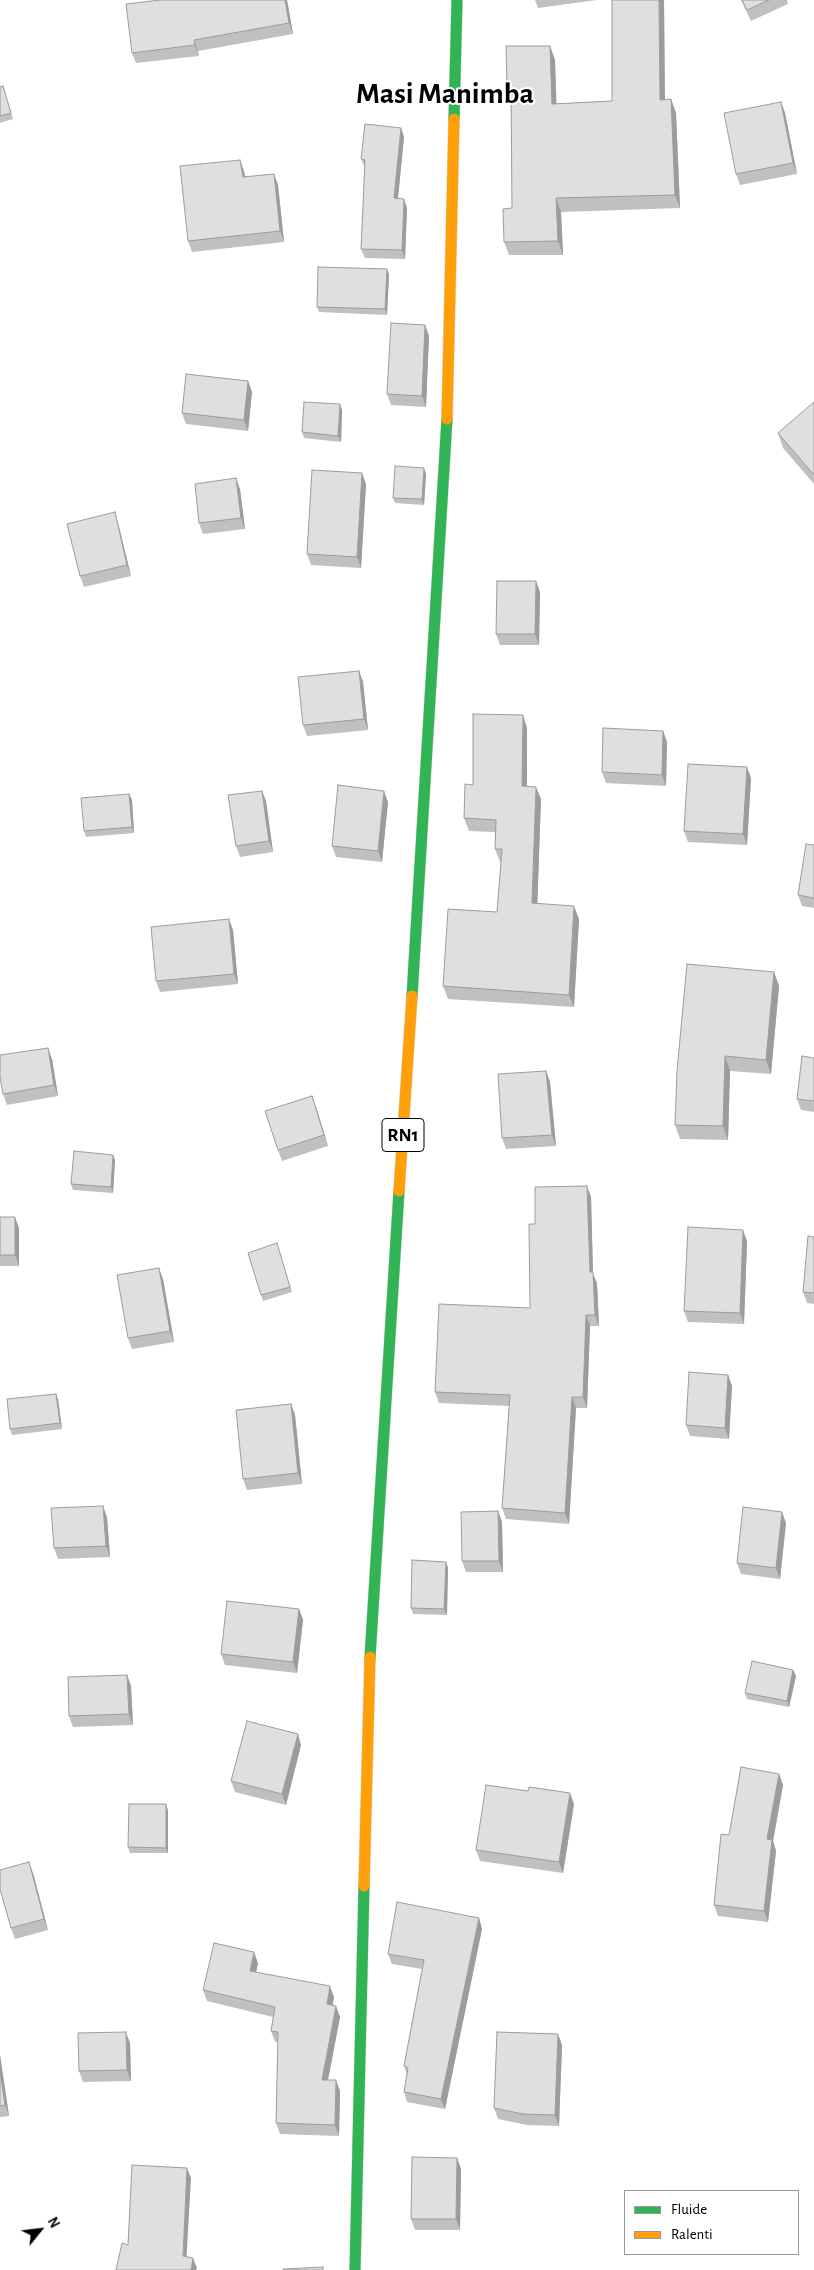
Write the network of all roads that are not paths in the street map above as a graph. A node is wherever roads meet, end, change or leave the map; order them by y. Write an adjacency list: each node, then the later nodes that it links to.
1 (457, 0): 2 (highway, RN1)
2 (355, 2270)

